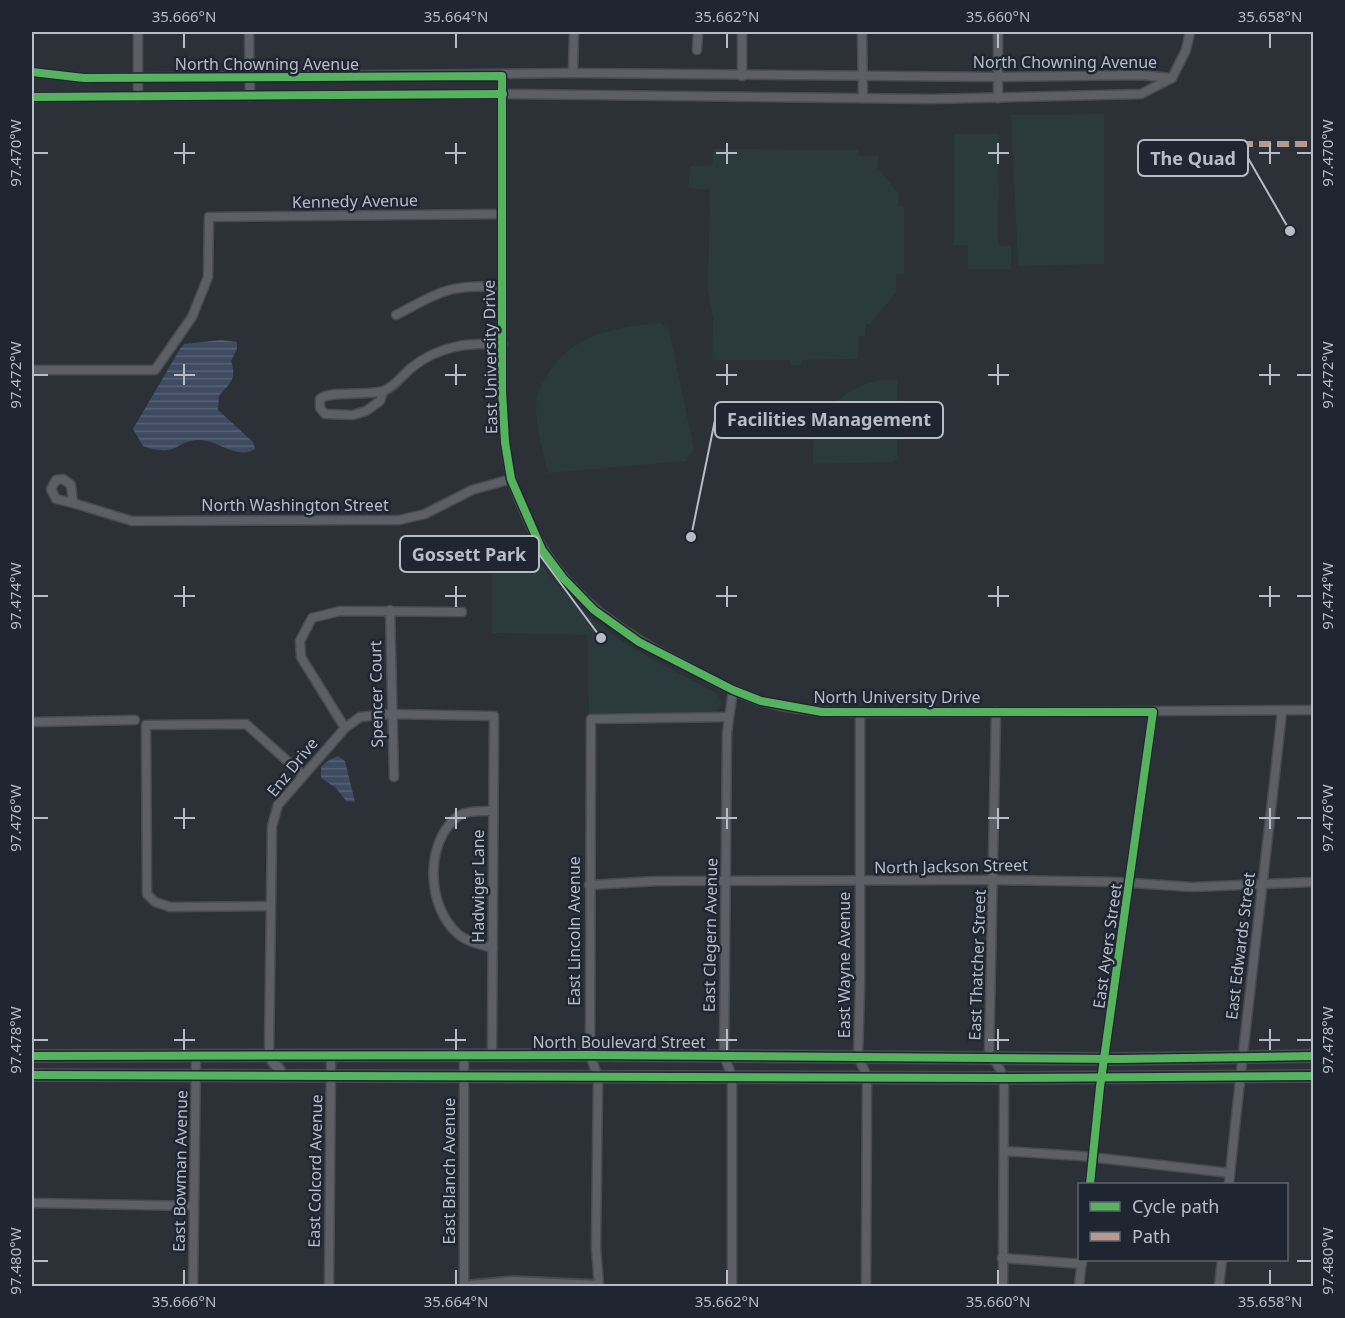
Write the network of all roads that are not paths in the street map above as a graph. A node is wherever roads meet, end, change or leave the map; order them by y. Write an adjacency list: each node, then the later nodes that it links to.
1 (138, 32): 17 (street)
2 (249, 32): 15 (street)
3 (574, 32): 11 (street)
4 (698, 32): 9 (street)
5 (742, 32): 13 (street)
6 (862, 32): 14 (street)
7 (998, 32): 16 (street)
8 (1190, 32): 18 (street)
9 (697, 50)
10 (32, 72): 17 (street, North Chowning Avenue)
11 (573, 74): 12 (street, North Chowning Avenue); 13 (street, North Chowning Avenue)
12 (502, 76): 15 (street, North Chowning Avenue); 19 (street, East University Drive)
13 (742, 76): 14 (street, North Chowning Avenue)
14 (862, 76): 16 (street, North Chowning Avenue); 23 (street)
15 (250, 77): 17 (street, North Chowning Avenue); 20 (street)
16 (998, 77): 18 (street, North Chowning Avenue); 24 (street)
17 (138, 78): 22 (street)
18 (1172, 78): 24 (street, North Chowning Avenue)
19 (503, 94): 20 (street, North Chowning Avenue); 23 (street, North Chowning Avenue); 25 (street, East University Drive)
20 (250, 96): 22 (street, North Chowning Avenue)
21 (32, 97): 22 (street, North Chowning Avenue)
22 (138, 97)
23 (863, 98): 24 (street, North Chowning Avenue)
24 (998, 98)
25 (502, 214): 26 (street, East University Drive); 29 (street, Kennedy Avenue)
26 (502, 287): 27 (street); 28 (street, East University Drive)
27 (396, 315)
28 (502, 344): 30 (street); 31 (street, East University Drive)
29 (32, 370)
30 (383, 391): 30 (street)
31 (511, 479): 32 (street, North Washington Street); 34 (street, East University Drive)
32 (73, 503)
33 (390, 610): 35 (street); 42 (street, Spencer Court); 47 (street)
34 (594, 610): 36 (street, North University Drive)
35 (462, 612)
36 (733, 690): 41 (street, North University Drive); 44 (street, East Clegern Avenue)
37 (1314, 710): 39 (street, North University Drive)
38 (996, 711): 40 (street, North University Drive); 41 (street, North University Drive); 51 (street, East Thatcher Street)
39 (1282, 711): 40 (street, North University Drive); 56 (street, East Edwards Street)
40 (1153, 712): 55 (street, East Ayers Street)
41 (860, 713): 53 (street, East Wayne Avenue)
42 (390, 714): 43 (street, Enz Drive); 47 (street, Enz Drive); 49 (street, Spencer Court)
43 (494, 716): 50 (street, Hadwiger Lane)
44 (728, 717): 52 (street, East Clegern Avenue); 57 (street, East Lincoln Avenue)
45 (135, 720): 46 (street)
46 (32, 722)
47 (345, 728): 48 (street, Enz Drive)
48 (303, 775): 58 (street, Enz Drive); 58 (street)
49 (394, 777)
50 (493, 811): 59 (street, Hadwiger Lane); 59 (street)
51 (994, 880): 53 (street, North Jackson Street); 55 (street, North Jackson Street); 71 (street, East Thatcher Street)
52 (725, 882): 53 (street, North Jackson Street); 57 (street, North Jackson Street); 67 (street, East Clegern Avenue)
53 (859, 882): 70 (street, East Wayne Avenue)
54 (1314, 882): 56 (street, North Jackson Street)
55 (1129, 883): 56 (street, North Jackson Street); 72 (street, East Ayers Street)
56 (1264, 883): 68 (street, East Edwards Street)
57 (589, 885): 61 (street, East Lincoln Avenue)
58 (270, 906): 64 (street, Enz Drive)
59 (493, 948): 66 (street, Hadwiger Lane)
60 (331, 1055): 64 (main road, North Boulevard Street); 65 (main road, North Boulevard Street); 74 (street, East Colcord Avenue)
61 (590, 1055): 66 (main road, North Boulevard Street); 67 (main road, North Boulevard Street); 83 (street, East Lincoln Avenue)
62 (32, 1056): 63 (main road, North Boulevard Street)
63 (196, 1056): 64 (main road, North Boulevard Street); 75 (street, East Bowman Avenue)
64 (269, 1056): 76 (main road)
65 (464, 1056): 66 (main road, North Boulevard Street); 77 (street, East Blanch Avenue)
66 (492, 1056): 78 (main road)
67 (724, 1056): 70 (main road, North Boulevard Street); 79 (street, East Clegern Avenue)
68 (1241, 1056): 69 (main road, North Boulevard Street); 72 (main road, North Boulevard Street); 84 (street, East Edwards Street)
69 (1314, 1056)
70 (858, 1057): 71 (main road, North Boulevard Street); 80 (street, East Wayne Avenue)
71 (989, 1058): 72 (main road, North Boulevard Street); 85 (street, East Thatcher Street)
72 (1104, 1058): 81 (street, East Ayers Street)
73 (32, 1075): 75 (main road, North Boulevard Street)
74 (331, 1075): 76 (main road, North Boulevard Street); 77 (main road, North Boulevard Street); 98 (street, East Colcord Avenue)
75 (196, 1076): 76 (main road, North Boulevard Street); 92 (street, East Bowman Avenue)
76 (283, 1076)
77 (464, 1076): 78 (main road, North Boulevard Street); 99 (street, East Blanch Avenue)
78 (505, 1076): 83 (main road, North Boulevard Street)
79 (732, 1076): 80 (main road, North Boulevard Street); 83 (main road, North Boulevard Street); 102 (street, East Clegern Avenue)
80 (867, 1076): 85 (main road, North Boulevard Street); 103 (street, East Wayne Avenue)
81 (1102, 1076): 84 (main road, North Boulevard Street); 85 (main road, North Boulevard Street); 87 (street, East Ayers Street)
82 (1314, 1076): 84 (main road, North Boulevard Street)
83 (598, 1077): 101 (street, East Lincoln Avenue)
84 (1240, 1077): 88 (street, East Edwards Street)
85 (1004, 1078): 86 (street)
86 (1004, 1151): 87 (street); 93 (street)
87 (1093, 1157): 88 (street); 89 (street, East Ayers Street)
88 (1230, 1173): 90 (street, East Edwards Street)
89 (1090, 1183)
90 (1229, 1183)
91 (32, 1203): 92 (street)
92 (194, 1206): 97 (street, East Bowman Avenue)
93 (1002, 1258): 95 (street); 104 (street)
94 (1222, 1261): 106 (street)
95 (1082, 1262): 105 (street)
96 (557, 1285): 100 (main road); 101 (main road)
97 (193, 1287)
98 (329, 1287)
99 (464, 1287)
100 (471, 1287)
101 (598, 1287)
102 (732, 1287)
103 (866, 1287)
104 (1003, 1287)
105 (1079, 1287)
106 (1219, 1287)

